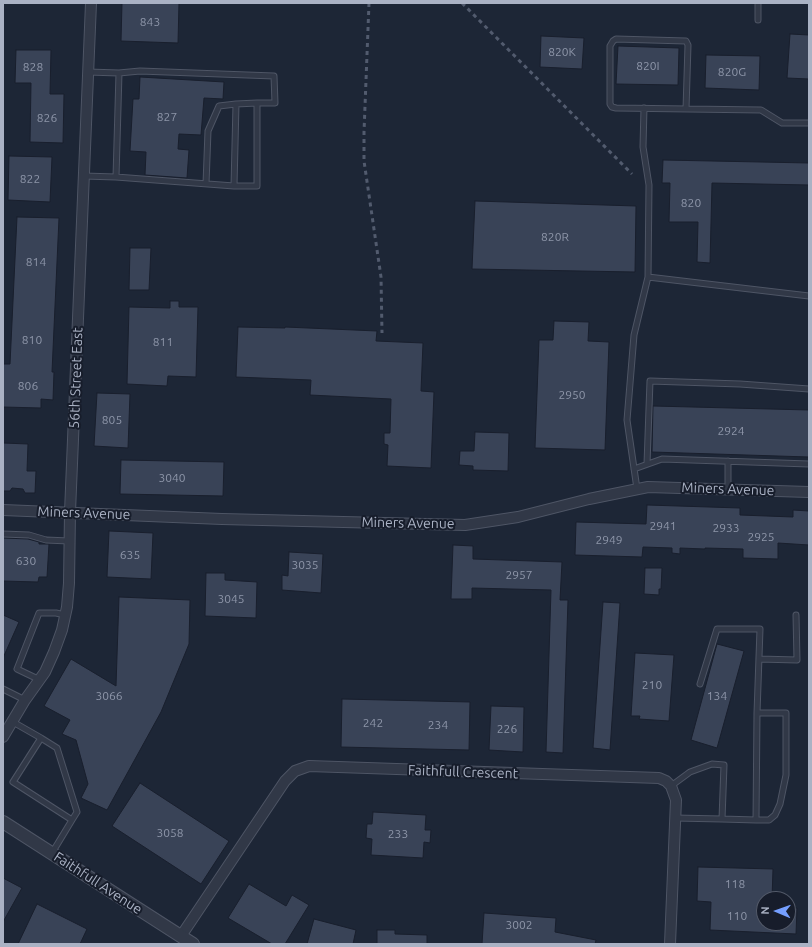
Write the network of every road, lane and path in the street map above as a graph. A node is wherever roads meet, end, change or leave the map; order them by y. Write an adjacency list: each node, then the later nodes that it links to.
1 (90, 3): 4 (street, 56th Street East)
2 (758, 3): 3 (lane)
3 (758, 20)
4 (88, 72): 5 (lane); 11 (street, 56th Street East)
5 (119, 73): 6 (lane); 12 (lane)
6 (257, 103): 7 (lane); 14 (lane)
7 (236, 104): 13 (lane); 14 (lane)
8 (644, 108): 9 (lane); 9 (lane); 15 (lane)
9 (686, 109): 10 (lane)
10 (809, 123)
11 (84, 176): 12 (lane); 26 (street, 56th Street East)
12 (116, 177): 13 (lane)
13 (206, 184): 14 (lane)
14 (234, 186)
15 (648, 277): 16 (lane); 21 (lane)
16 (809, 296)
17 (809, 389): 19 (lane)
18 (728, 461): 19 (lane); 20 (lane); 23 (lane)
19 (647, 464): 21 (lane)
20 (809, 464)
21 (634, 469): 22 (lane)
22 (637, 489): 23 (street, Miners Avenue); 26 (street, Miners Avenue)
23 (728, 489): 24 (street, Miners Avenue)
24 (809, 492)
25 (3, 510): 26 (street, Miners Avenue)
26 (70, 512): 28 (street, 56th Street East)
27 (3, 534): 28 (lane)
28 (69, 541): 30 (street, 56th Street East)
29 (796, 615): 31 (lane)
30 (65, 616): 32 (street, 56th Street East); 32 (lane)
31 (759, 659): 33 (lane); 36 (lane)
32 (40, 680): 35 (street, 56th Street East)
33 (700, 684)
34 (3, 689): 35 (lane)
35 (25, 700): 37 (street, 56th Street East)
36 (757, 713): 44 (lane); 44 (lane)
37 (13, 722): 38 (street, 56th Street East); 39 (lane)
38 (3, 737)
39 (41, 738): 43 (lane); 43 (lane)
40 (671, 786): 41 (street); 42 (lane); 47 (street, Faithfull Crescent)
41 (675, 818): 42 (lane); 49 (street)
42 (722, 819): 44 (lane)
43 (72, 820): 46 (lane)
44 (756, 820)
45 (3, 822): 46 (street, Faithfull Avenue)
46 (52, 854): 47 (street, Faithfull Avenue)
47 (181, 936): 48 (street, Faithfull Avenue)
48 (193, 944)
49 (670, 944)

